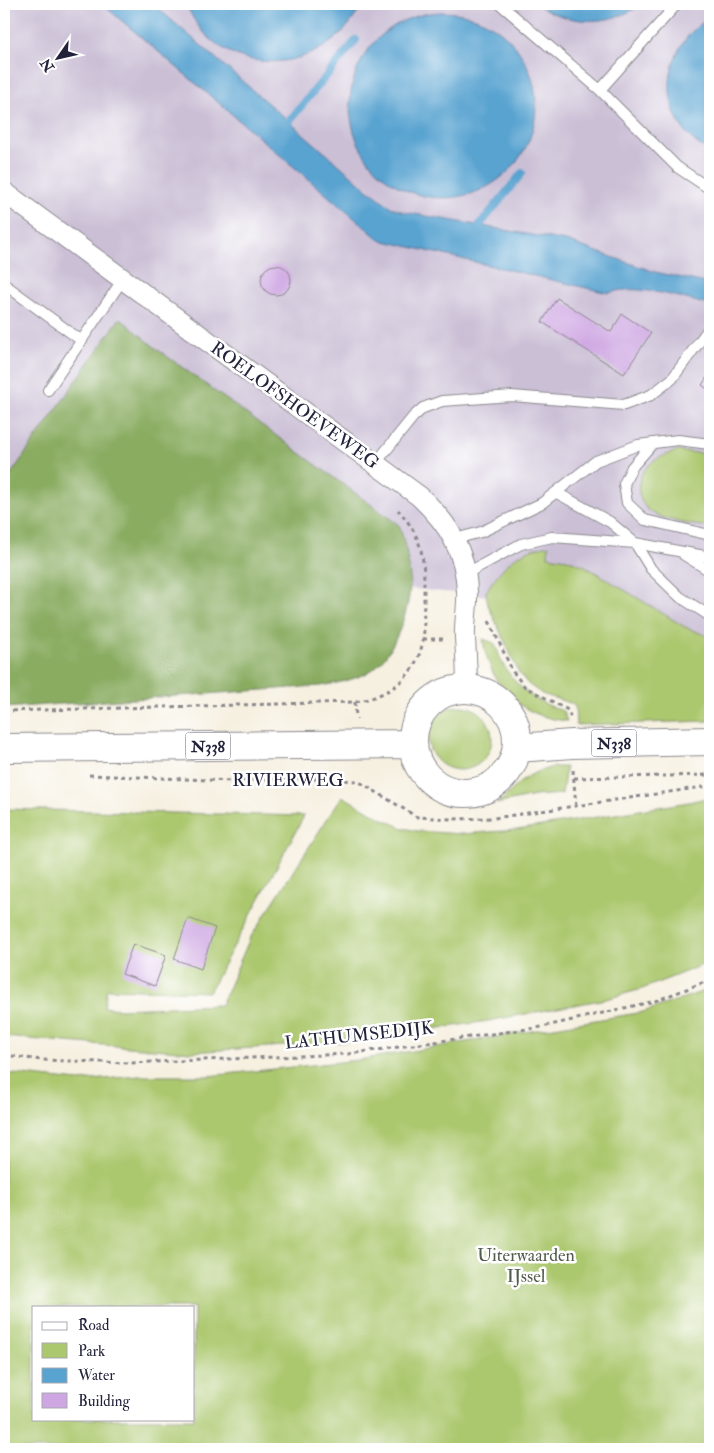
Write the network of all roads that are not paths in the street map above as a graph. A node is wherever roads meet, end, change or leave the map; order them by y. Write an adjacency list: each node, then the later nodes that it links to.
1 (500, 4): 3 (lane)
2 (678, 4): 3 (lane)
3 (600, 90): 4 (lane)
4 (710, 189)
5 (4, 192): 6 (street, ROELOFSHOEVEWEG)
6 (123, 280): 9 (lane); 13 (street, ROELOFSHOEVEWEG)
7 (4, 284): 9 (lane)
8 (710, 327): 13 (lane)
9 (82, 341): 10 (lane)
10 (48, 390)
11 (652, 443): 12 (lane); 14 (lane); 15 (lane)
12 (710, 444)
13 (375, 464): 16 (street, ROELOFSHOEVEWEG)
14 (557, 493): 16 (lane); 17 (lane)
15 (710, 535)
16 (454, 539): 21 (street, ROELOFSHOEVEWEG)
17 (635, 543): 18 (lane); 21 (lane); 22 (lane)
18 (679, 552): 19 (lane); 20 (lane)
19 (710, 557)
20 (710, 571)
21 (466, 583): 23 (street, ROELOFSHOEVEWEG)
22 (710, 616)
23 (466, 688): 25 (main road); 27 (main road)
24 (710, 741): 27 (main road, N338)
25 (413, 744): 26 (main road, RIVIERWEG / N338); 27 (main road)
26 (4, 748)
27 (517, 748)

